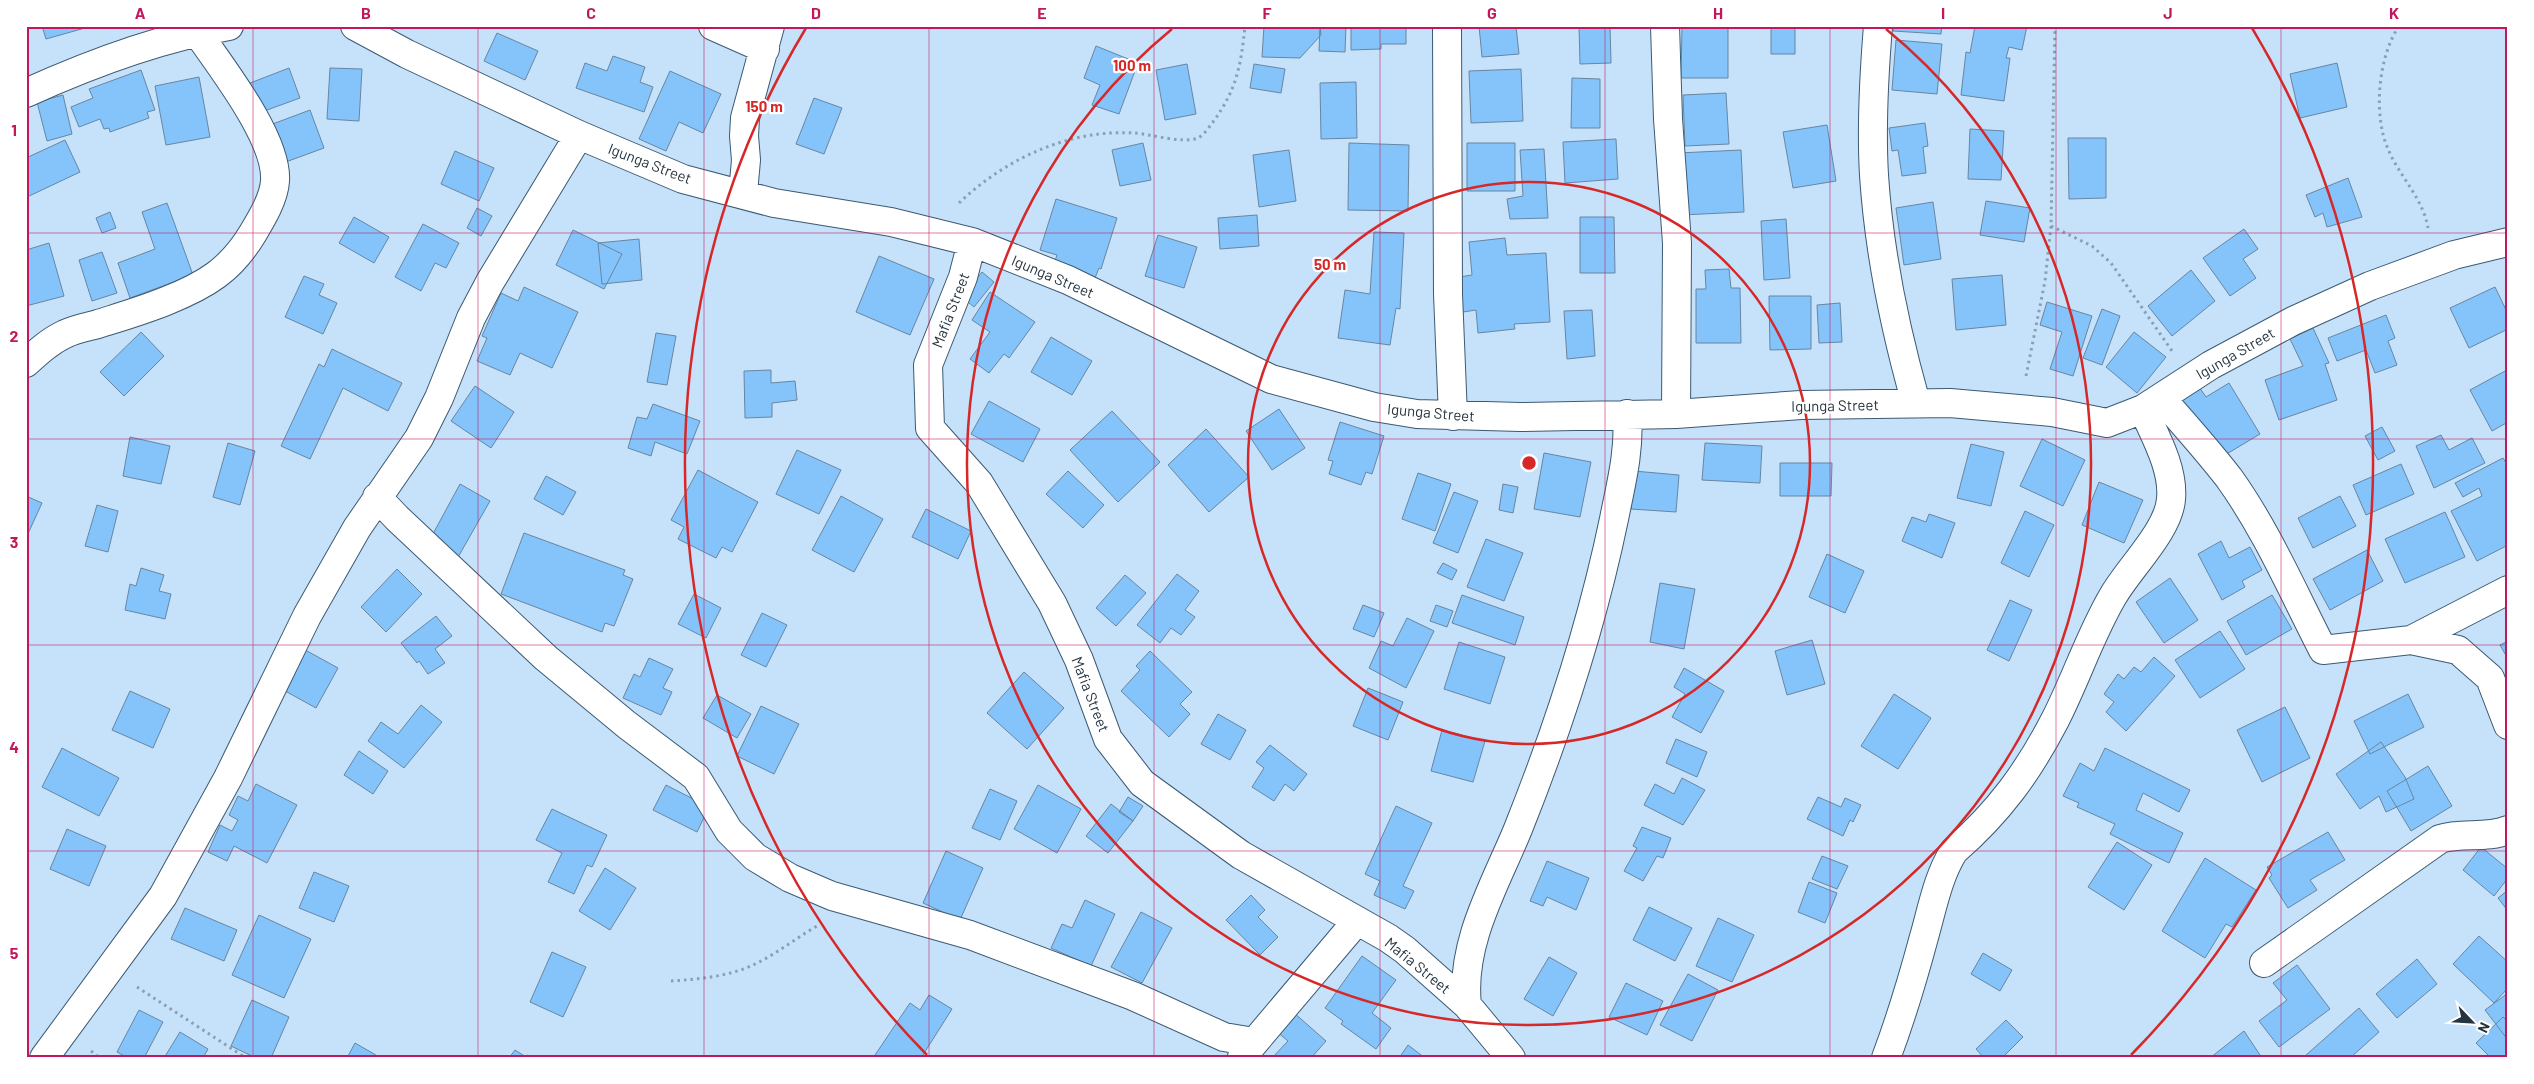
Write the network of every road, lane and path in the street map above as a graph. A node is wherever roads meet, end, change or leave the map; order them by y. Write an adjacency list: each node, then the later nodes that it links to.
1 (229, 26): 10 (street)
2 (355, 26): 13 (street, Igunga Street)
3 (713, 26): 11 (street)
4 (1245, 26): 16 (path)
5 (1447, 26): 27 (street)
6 (1665, 26): 26 (street)
7 (1878, 26): 22 (street)
8 (2055, 26): 15 (path)
9 (2399, 26): 19 (path)
10 (197, 32): 12 (street); 20 (street)
11 (767, 38): 14 (street)
12 (26, 93)
13 (579, 135): 14 (street, Igunga Street); 28 (street)
14 (743, 193): 16 (street, Igunga Street)
15 (2051, 226): 21 (path); 24 (path)
16 (932, 231): 17 (street, Igunga Street)
17 (972, 242): 27 (street, Igunga Street); 34 (street, Mafia Street)
18 (2508, 242): 19 (street, Igunga Street)
19 (2428, 264): 21 (street, Igunga Street)
20 (26, 364)
21 (2191, 379): 23 (street, Igunga Street)
22 (1916, 403): 24 (street, Igunga Street); 26 (street, Igunga Street)
23 (2153, 404): 24 (street, Igunga Street); 30 (street); 43 (street)
24 (2020, 408)
25 (1627, 414): 26 (street, Igunga Street); 27 (street, Igunga Street); 38 (street)
26 (1676, 414)
27 (1453, 416)
28 (377, 497): 33 (street); 36 (street)
29 (2508, 590): 30 (street)
30 (2411, 640): 31 (street)
31 (2508, 725)
32 (2508, 830): 35 (street)
33 (866, 906): 37 (path); 39 (street)
34 (1356, 922): 38 (street, Mafia Street); 39 (street)
35 (2264, 963)
36 (108, 968): 40 (street); 41 (path)
37 (671, 981)
38 (1467, 1005): 42 (street, Mafia Street)
39 (1248, 1050)
40 (44, 1058)
41 (246, 1058)
42 (1511, 1058)
43 (1886, 1058)

